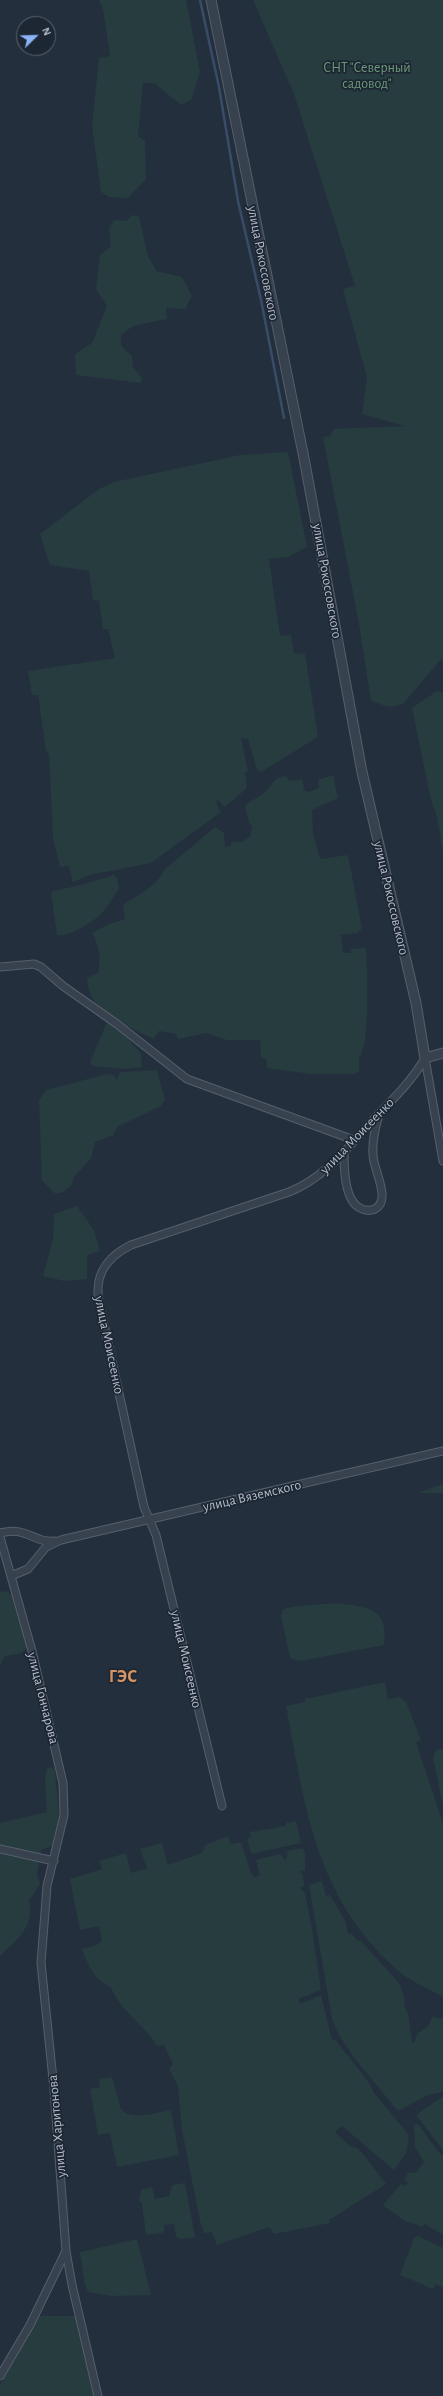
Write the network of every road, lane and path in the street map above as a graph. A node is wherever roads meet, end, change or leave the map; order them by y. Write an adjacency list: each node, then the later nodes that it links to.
1 (211, 0): 4 (street, улица Рокоссовского)
2 (0, 967): 6 (street)
3 (443, 1053): 4 (street)
4 (425, 1058): 5 (street, улица Моисеенко); 8 (street, улица Рокоссовского)
5 (379, 1113): 6 (street, улица Моисеенко); 7 (street)
6 (354, 1140): 7 (street, улица Моисеенко)
7 (344, 1151): 10 (street, улица Моисеенко)
8 (443, 1161)
9 (443, 1451): 10 (street, улица Вяземского)
10 (150, 1520): 14 (street, улица Вяземского); 17 (street, улица Моисеенко)
11 (0, 1533): 12 (street)
12 (30, 1535): 14 (street); 15 (street)
13 (0, 1537): 16 (street, улица Гончарова)
14 (61, 1540): 15 (street)
15 (37, 1558): 16 (street)
16 (11, 1576): 19 (street, улица Гончарова)
17 (222, 1806)
18 (0, 1849): 19 (street)
19 (54, 1861): 20 (street, улица Харитонова)
20 (66, 2251): 21 (street); 22 (street, улица Харитонова)
21 (0, 2376)
22 (98, 2396)

